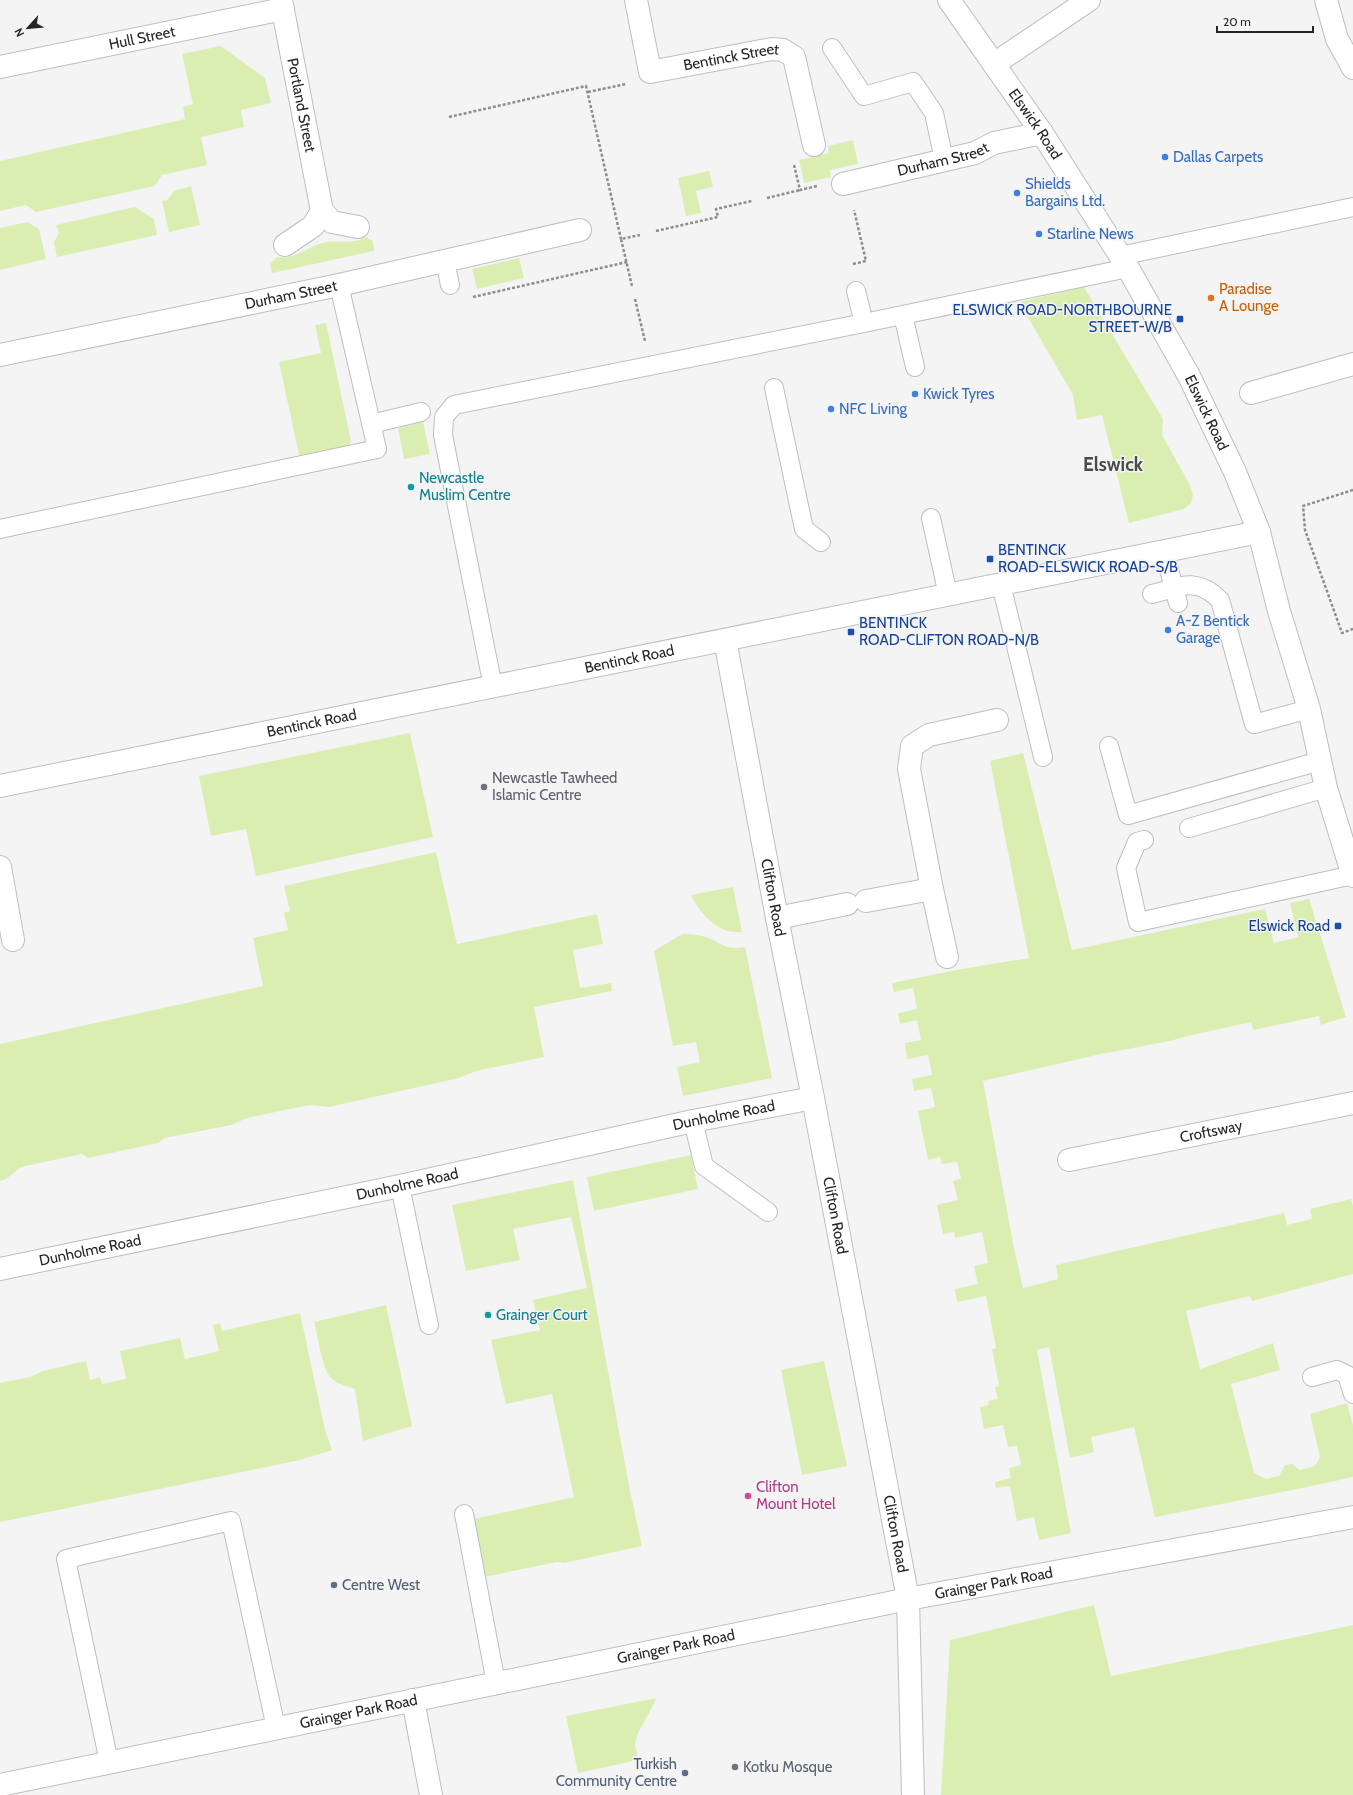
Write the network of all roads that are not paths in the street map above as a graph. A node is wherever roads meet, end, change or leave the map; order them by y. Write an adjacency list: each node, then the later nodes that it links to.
1 (636, 0): 11 (street, Bentinck Street)
2 (949, 0): 7 (street, Elswick Road)
3 (1089, 0): 7 (street)
4 (1326, 0): 9 (street)
5 (282, 5): 8 (street, Hull Street); 15 (street, Portland Street)
6 (832, 48): 12 (lane)
7 (994, 64): 10 (street, Elswick Road)
8 (0, 67)
9 (1353, 68)
10 (1042, 133): 12 (street, Durham Street); 20 (street, Elswick Road)
11 (814, 146)
12 (944, 160): 13 (street, Durham Street)
13 (844, 184)
14 (1353, 207): 20 (lane)
15 (322, 210): 16 (street); 18 (street)
16 (358, 227)
17 (580, 230): 19 (street, Durham Street)
18 (285, 244)
19 (445, 261): 21 (street, Durham Street); 22 (lane)
20 (1124, 262): 24 (lane); 35 (street, Elswick Road)
21 (339, 285): 26 (street, Durham Street); 32 (lane)
22 (450, 285)
23 (856, 291): 25 (lane)
24 (903, 315): 25 (lane); 28 (lane)
25 (864, 323): 43 (lane)
26 (0, 355)
27 (1353, 364): 30 (street)
28 (915, 367)
29 (774, 388): 36 (lane)
30 (1251, 393)
31 (421, 412): 32 (lane)
32 (371, 424): 34 (lane)
33 (931, 518): 40 (lane)
34 (0, 529)
35 (1259, 532): 37 (street, Bentinck Road); 44 (street, Elswick Road)
36 (821, 542)
37 (1164, 551): 38 (street, Bentinck Road); 41 (lane)
38 (1001, 584): 40 (street, Bentinck Road); 47 (lane)
39 (1152, 594): 41 (lane)
40 (948, 595): 42 (street, Bentinck Road)
41 (1176, 596): 44 (lane)
42 (725, 640): 43 (street, Bentinck Road); 56 (street, Clifton Road)
43 (493, 687): 49 (street, Bentinck Road)
44 (1309, 709): 48 (street, Elswick Road)
45 (997, 720): 55 (street)
46 (1109, 746): 48 (lane)
47 (1043, 757)
48 (1320, 761): 50 (street, Elswick Road)
49 (0, 786)
50 (1326, 788): 51 (lane); 54 (street, Elswick Road)
51 (1190, 828)
52 (1144, 840): 54 (lane)
53 (0, 867): 57 (street)
54 (1353, 876)
55 (932, 889): 56 (street); 58 (street)
56 (776, 918): 59 (street, Clifton Road)
57 (13, 940)
58 (947, 957)
59 (813, 1098): 61 (street, Dunholme Road); 71 (street, Clifton Road)
60 (1353, 1103): 62 (street, Croftsway)
61 (693, 1121): 63 (street, Dunholme Road); 64 (lane)
62 (1069, 1160)
63 (400, 1186): 65 (street, Dunholme Road); 66 (lane)
64 (768, 1212)
65 (0, 1269)
66 (429, 1325)
67 (1312, 1377): 68 (lane)
68 (1353, 1394)
69 (464, 1514): 72 (lane)
70 (1353, 1517): 71 (street, Grainger Park Road)
71 (908, 1599): 72 (street, Grainger Park Road); 78 (street, Clifton Road)
72 (496, 1683): 73 (street, Grainger Park Road)
73 (413, 1700): 74 (street, Grainger Park Road); 77 (street)
74 (276, 1728): 75 (street, Grainger Park Road); 75 (lane)
75 (108, 1762): 76 (street, Grainger Park Road)
76 (0, 1785)
77 (431, 1795)
78 (913, 1795)

